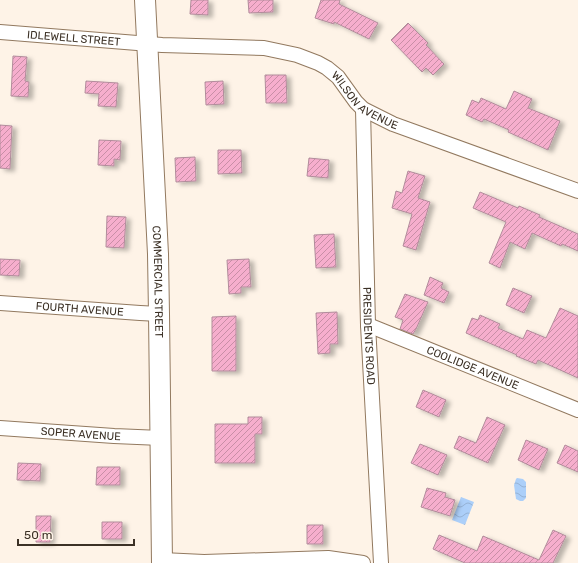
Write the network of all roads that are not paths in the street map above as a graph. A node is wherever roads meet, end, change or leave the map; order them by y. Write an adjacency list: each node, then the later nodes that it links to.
1 (145, 0): 3 (main road, COMMERCIAL STREET)
2 (0, 32): 3 (street, IDLEWELL STREET)
3 (147, 44): 4 (street, WILSON AVENUE); 7 (main road, COMMERCIAL STREET)
4 (363, 109): 5 (street, WILSON AVENUE); 8 (street, PRESIDENTS ROAD)
5 (578, 191)
6 (0, 303): 7 (street, FOURTH AVENUE)
7 (159, 314): 11 (main road, COMMERCIAL STREET)
8 (368, 325): 9 (street, COOLIDGE AVENUE); 14 (street, PRESIDENTS ROAD)
9 (578, 410)
10 (0, 428): 11 (street, SOPER AVENUE)
11 (161, 438): 12 (main road, COMMERCIAL STREET)
12 (162, 562): 13 (street)
13 (363, 563)
14 (382, 563)

